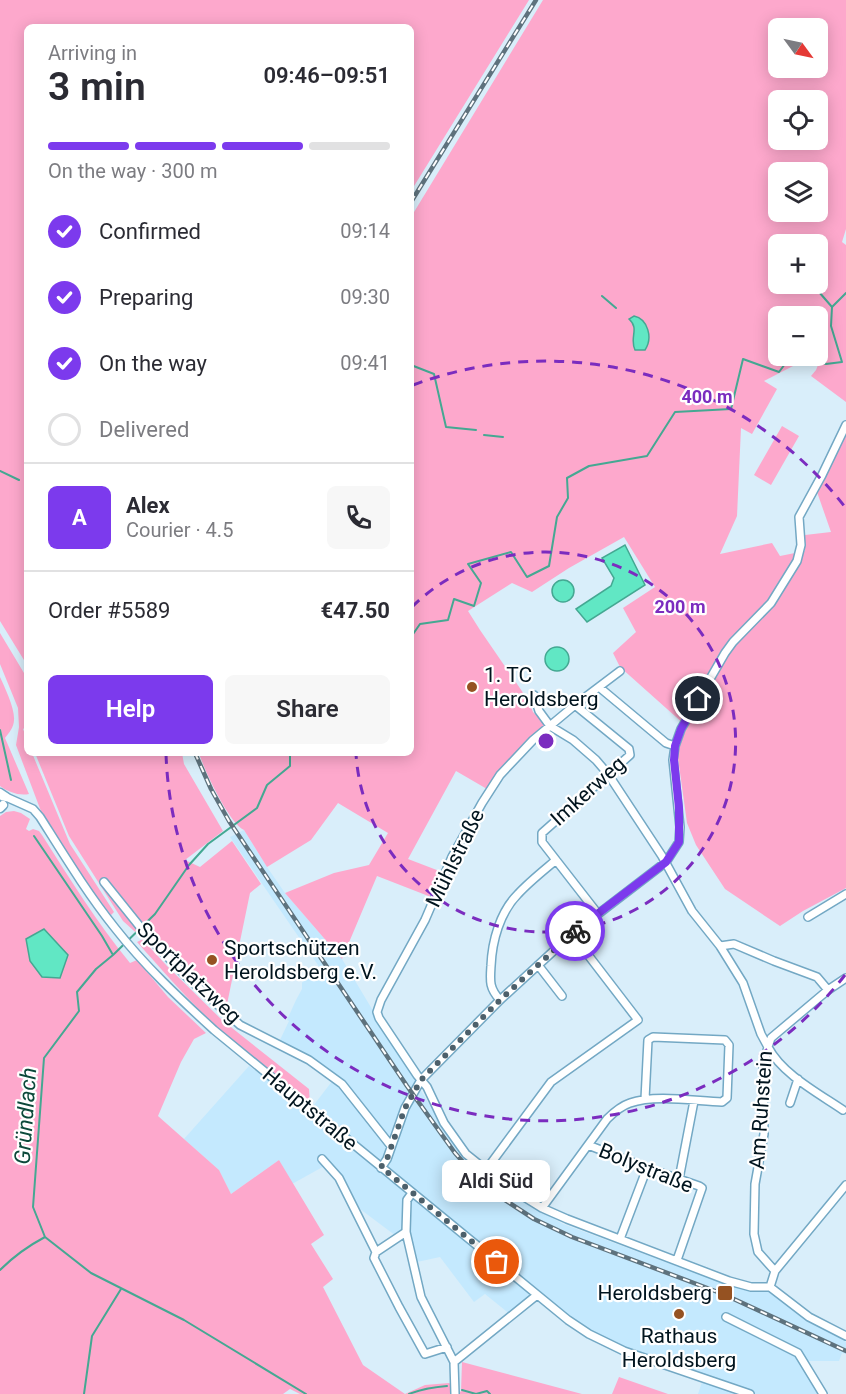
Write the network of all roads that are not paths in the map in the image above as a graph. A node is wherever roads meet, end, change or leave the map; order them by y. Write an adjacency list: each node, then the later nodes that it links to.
1 (846, 425): 7 (street)
2 (620, 671): 3 (street, Mühlstraße)
3 (599, 687): 5 (street, Mühlstraße); 7 (street)
4 (534, 695): 6 (street)
5 (575, 705): 6 (street, Mühlstraße); 8 (street, Imkerweg)
6 (550, 726): 8 (street, Am Ruhstein); 25 (street, Mühlstraße)
7 (675, 746): 11 (street)
8 (608, 774): 10 (street, Imkerweg); 11 (street, Am Ruhstein)
9 (2, 801): 33 (street, Hauptstraße)
10 (556, 860): 14 (street, Imkerweg); 22 (street, Imkerweg)
11 (666, 862): 14 (street); 17 (street, Am Ruhstein)
12 (104, 882): 31 (street, Sportplatzweg)
13 (846, 894): 15 (street)
14 (598, 914): 16 (street)
15 (808, 917)
16 (572, 934): 18 (street); 35 (street)
17 (720, 946): 20 (street); 23 (street, Am Ruhstein)
18 (538, 965): 21 (street); 22 (street)
19 (846, 978): 20 (street)
20 (828, 990): 23 (street)
21 (562, 996)
22 (500, 1000): 25 (street)
23 (768, 1047): 24 (street); 44 (street, Am Ruhstein)
24 (798, 1079): 28 (street); 29 (street)
25 (421, 1080): 31 (street); 35 (street, Mühlstraße)
26 (645, 1099): 27 (street); 27 (street); 30 (street)
27 (694, 1101): 36 (street)
28 (790, 1103)
29 (843, 1110)
30 (588, 1145): 34 (street, Bolystraße); 39 (street)
31 (391, 1146): 33 (street)
32 (322, 1158): 42 (street)
33 (381, 1167): 38 (street, Hauptstraße)
34 (647, 1168): 36 (street, Bolystraße); 41 (street)
35 (486, 1170): 39 (street, Mühlstraße)
36 (679, 1179): 43 (street, Bolystraße)
37 (846, 1185): 44 (street)
38 (412, 1193): 40 (street); 46 (street, Hauptstraße)
39 (542, 1208): 41 (street, Mühlstraße)
40 (406, 1232): 42 (street); 49 (street)
41 (620, 1239): 43 (street, Mühlstraße)
42 (376, 1252): 49 (street)
43 (677, 1260): 45 (street, Mühlstraße)
44 (775, 1271): 45 (street)
45 (770, 1287): 48 (street)
46 (537, 1294): 50 (street); 52 (street, Hauptstraße)
47 (726, 1317): 53 (street)
48 (846, 1336)
49 (447, 1347): 50 (street)
50 (454, 1362): 51 (street)
51 (455, 1394)
52 (750, 1394)
53 (823, 1394)

